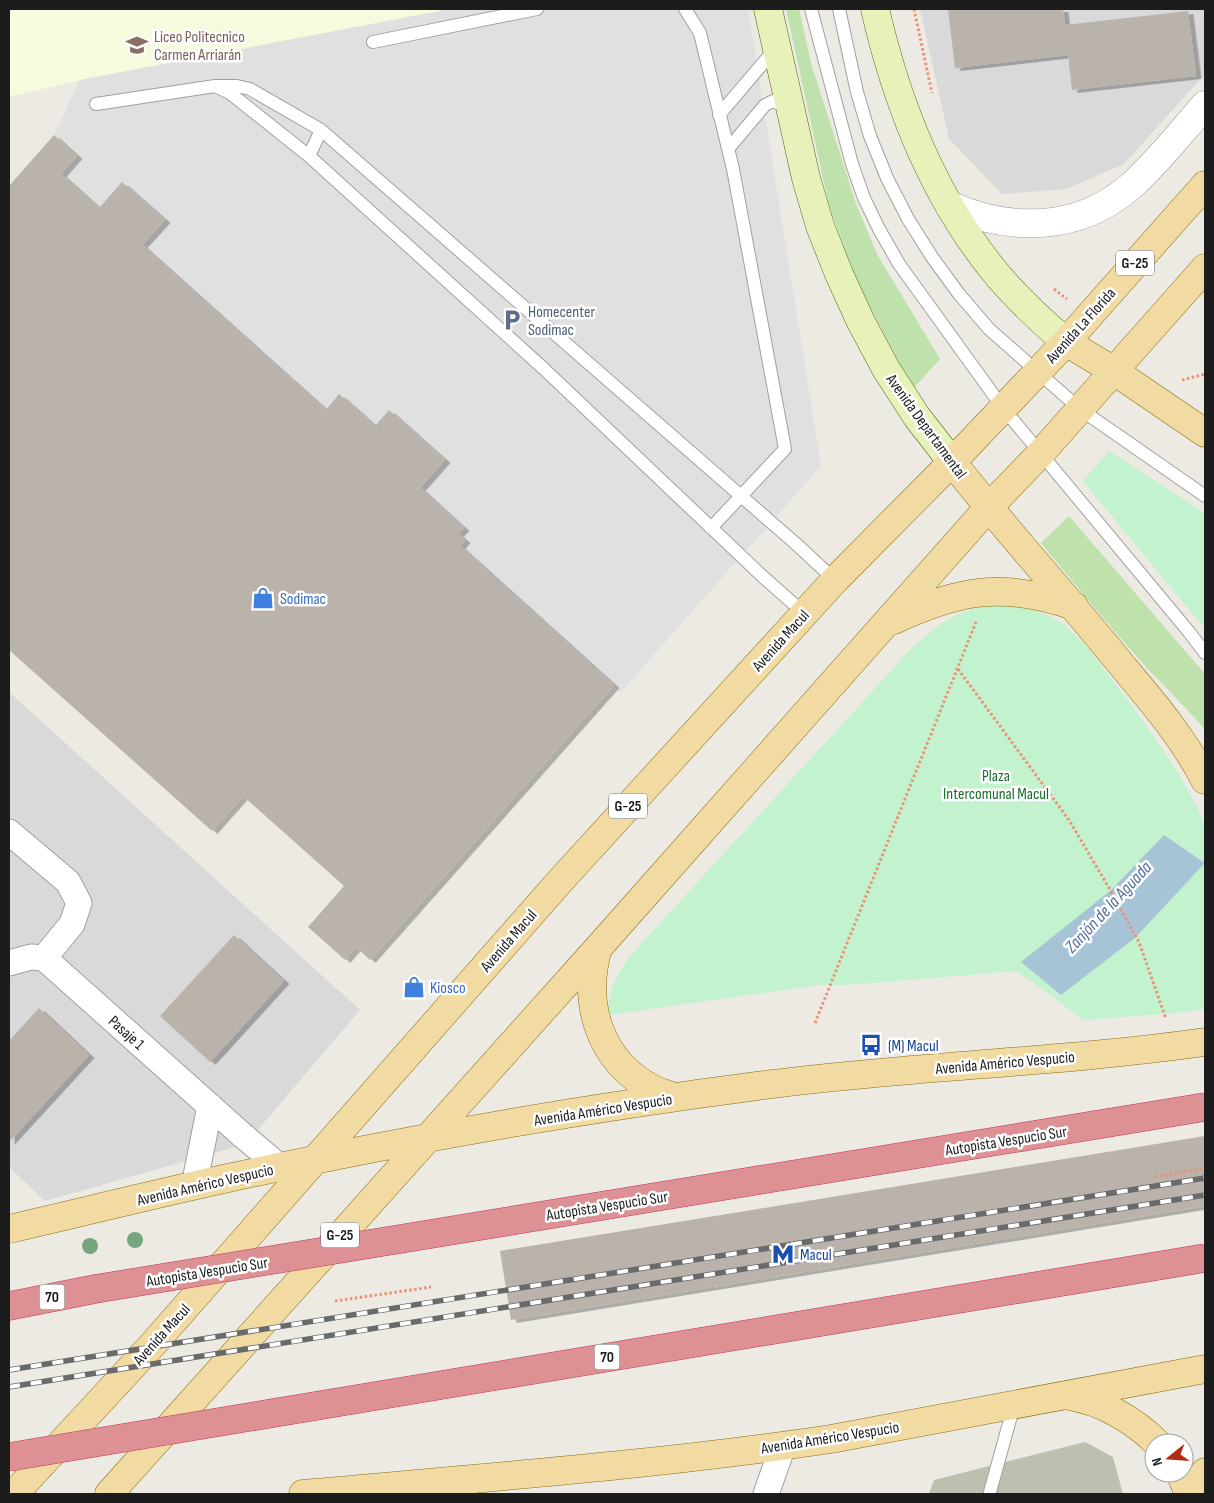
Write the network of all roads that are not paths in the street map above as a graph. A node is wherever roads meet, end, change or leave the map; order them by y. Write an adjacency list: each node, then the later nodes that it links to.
1 (537, 9): 7 (lane)
2 (685, 9): 13 (lane)
3 (768, 9): 8 (main road, Avenida Departamental)
4 (811, 9): 23 (lane)
5 (839, 9): 22 (lane)
6 (875, 9): 18 (main road)
7 (373, 42)
8 (776, 48): 12 (main road, Avenida Departamental); 13 (lane)
9 (215, 86): 10 (lane); 14 (lane); 16 (lane)
10 (96, 104)
11 (1205, 105): 18 (street)
12 (790, 109): 15 (lane); 27 (main road, Avenida Departamental)
13 (719, 115): 15 (lane)
14 (321, 130): 16 (lane); 29 (lane)
15 (728, 149): 29 (lane)
16 (309, 156): 31 (lane)
17 (1205, 185): 20 (main road, Avenida La Florida / G-25)
18 (949, 205): 20 (main road)
19 (1205, 268): 21 (main road, G-25)
20 (1066, 342): 21 (main road); 22 (main road, Avenida La Florida / G-25)
21 (1114, 371): 24 (main road, G-25); 25 (main road)
22 (1036, 372): 23 (main road, Avenida La Florida / G-25); 24 (lane)
23 (1003, 408): 26 (lane); 27 (main road, Avenida La Florida / G-25)
24 (1080, 409): 26 (main road, G-25); 28 (lane)
25 (1205, 433)
26 (1041, 453): 30 (main road, G-25); 36 (lane)
27 (952, 462): 30 (main road, Avenida Departamental); 32 (main road, Avenida Macul / G-25)
28 (1205, 496)
29 (741, 497): 31 (lane); 32 (lane)
30 (988, 508): 33 (main road, Avenida Departamental); 35 (main road, G-25)
31 (711, 528): 34 (lane)
32 (835, 580): 34 (main road, Avenida Macul / G-25)
33 (1074, 606): 35 (main road); 37 (main road, Avenida Departamental)
34 (804, 613): 47 (main road, Avenida Macul / G-25)
35 (886, 624): 39 (main road, G-25)
36 (1205, 653)
37 (1205, 780)
38 (9, 832): 40 (street)
39 (598, 948): 43 (main road); 46 (main road, G-25)
40 (44, 958): 41 (street); 44 (street, Pasaje 1)
41 (9, 963)
42 (1205, 1042): 43 (main road, Avenida Américo Vespucio)
43 (674, 1097): 46 (main road, Avenida Américo Vespucio)
44 (210, 1106): 48 (street, Pasaje 1); 49 (street)
45 (1205, 1107): 52 (highway, Autopista Vespucio Sur / 70, bridge)
46 (428, 1138): 47 (main road, Avenida Américo Vespucio); 62 (main road, G-25)
47 (314, 1160): 48 (main road, Avenida Américo Vespucio); 61 (main road, Avenida Macul / G-25)
48 (280, 1167): 49 (main road, Avenida Américo Vespucio)
49 (194, 1186): 50 (main road, Avenida Américo Vespucio)
50 (10, 1224)
51 (1205, 1258): 58 (highway, 70, bridge)
52 (9, 1306)
53 (1205, 1368): 54 (main road, Avenida Américo Vespucio)
54 (1065, 1395): 55 (main road, Avenida Américo Vespucio); 56 (main road)
55 (1014, 1404): 57 (main road, Avenida Américo Vespucio); 60 (lane)
56 (1146, 1433)
57 (783, 1446): 63 (main road, Avenida Américo Vespucio); 64 (street)
58 (9, 1457)
59 (1205, 1472): 65 (main road)
60 (990, 1492)
61 (14, 1494)
62 (109, 1494)
63 (303, 1494)
64 (766, 1494)
65 (1200, 1494)

